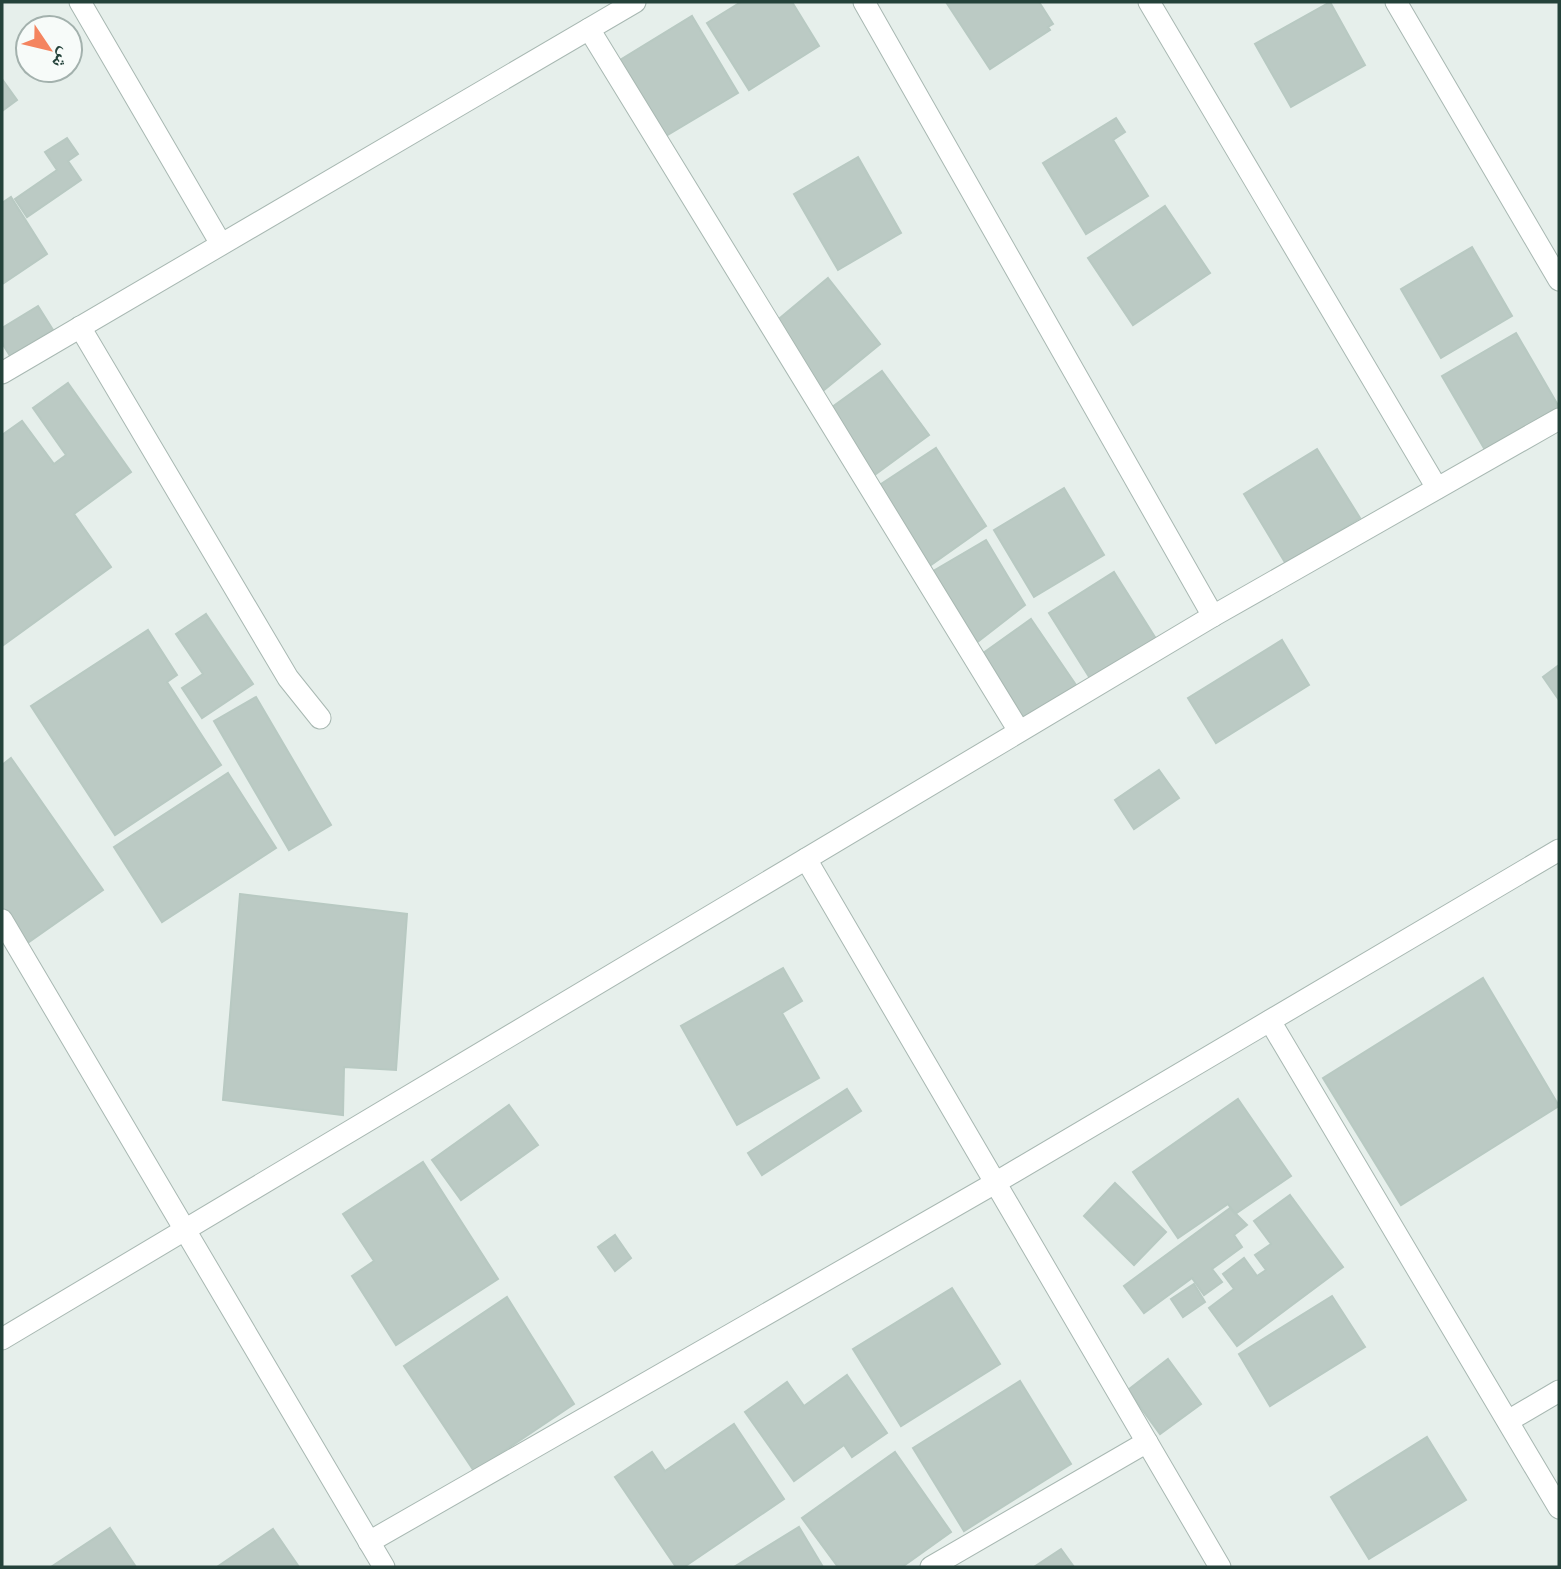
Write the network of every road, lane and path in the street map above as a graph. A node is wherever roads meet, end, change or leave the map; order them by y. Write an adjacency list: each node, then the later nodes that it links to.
1 (80, 2): 7 (street)
2 (635, 2): 6 (street)
3 (864, 2): 13 (street)
4 (1149, 2): 12 (street)
5 (1396, 2): 8 (street)
6 (589, 29): 7 (street); 15 (street)
7 (221, 244): 9 (street)
8 (1559, 280)
9 (79, 327): 10 (street); 14 (street)
10 (2, 373)
11 (1559, 419): 12 (street)
12 (1437, 488): 13 (street)
13 (1213, 616): 15 (street)
14 (320, 718)
15 (1019, 732): 17 (street)
16 (1559, 850): 19 (street)
17 (806, 859): 20 (street); 21 (street)
18 (2, 920): 21 (street)
19 (1270, 1021): 20 (street); 24 (street)
20 (995, 1183): 25 (street); 27 (street)
21 (186, 1229): 22 (street); 27 (street)
22 (2, 1339)
23 (1559, 1391): 24 (street)
24 (1508, 1421): 26 (street)
25 (1147, 1443): 29 (street); 30 (street)
26 (1559, 1508)
27 (369, 1542): 28 (street)
28 (384, 1567)
29 (931, 1567)
30 (1220, 1567)

